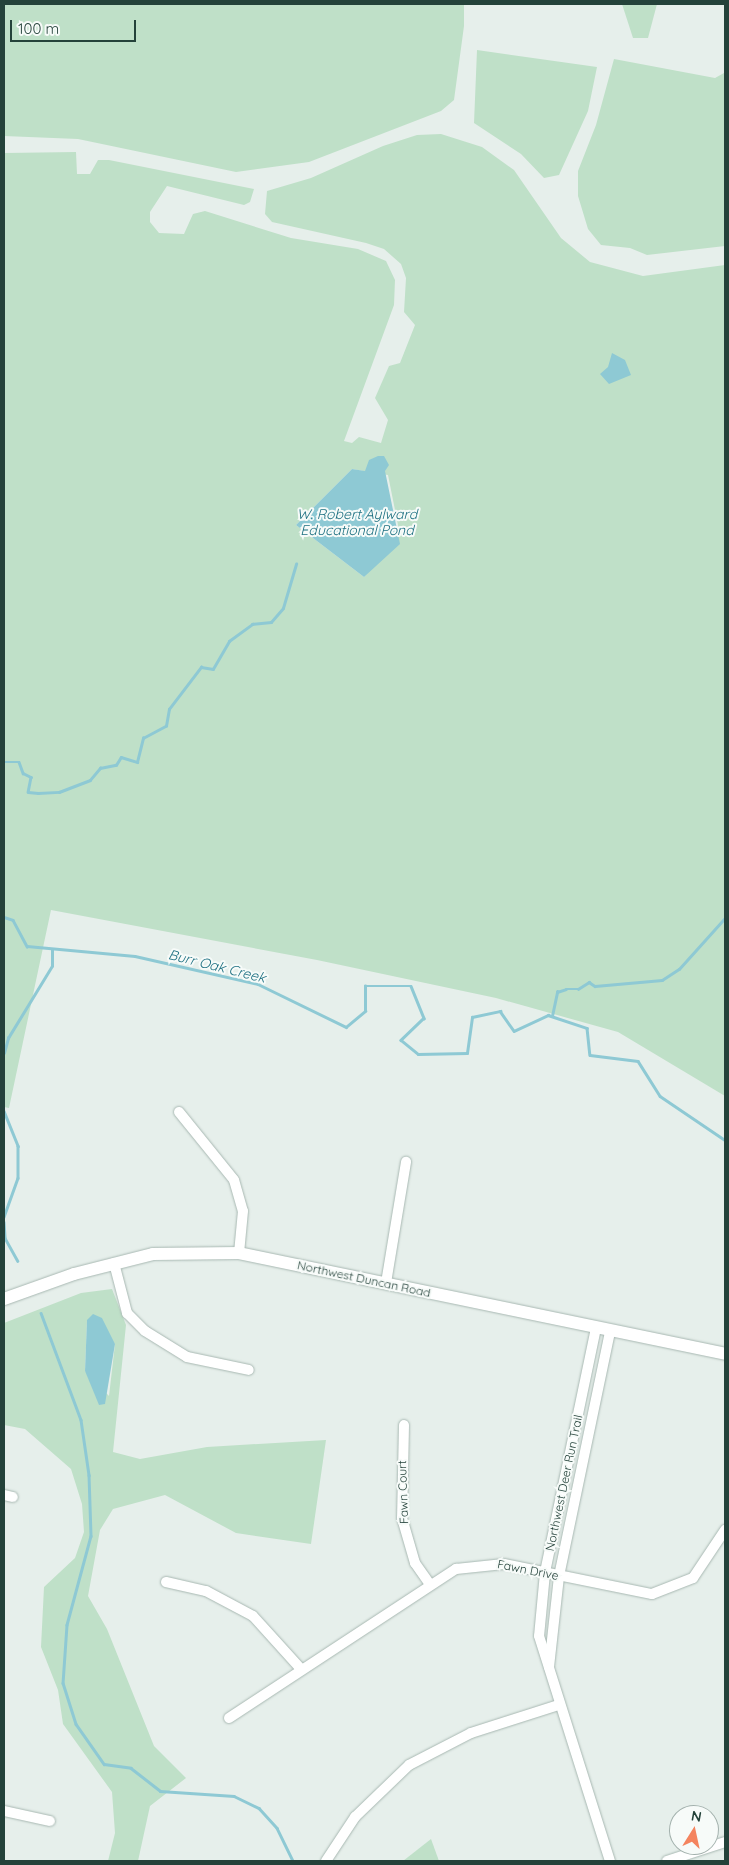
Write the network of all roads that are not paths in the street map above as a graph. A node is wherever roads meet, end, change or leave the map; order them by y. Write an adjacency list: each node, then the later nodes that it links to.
1 (179, 1112): 3 (street)
2 (406, 1162): 5 (street)
3 (239, 1253): 4 (street, Northwest Duncan Road); 5 (street, Northwest Duncan Road)
4 (114, 1263): 6 (street, Northwest Duncan Road); 10 (street)
5 (386, 1284): 7 (street, Northwest Duncan Road)
6 (4, 1299)
7 (596, 1328): 8 (street, Northwest Duncan Road); 12 (street, Northwest Deer Run Trail)
8 (610, 1331): 9 (street, Northwest Duncan Road); 13 (street, Northwest Deer Run Trail)
9 (725, 1354)
10 (249, 1370)
11 (404, 1425): 19 (street, Fawn Court)
12 (570, 1455): 13 (street); 16 (street, Northwest Deer Run Trail)
13 (583, 1458): 17 (street, Northwest Deer Run Trail)
14 (725, 1530): 15 (street, Fawn Drive)
15 (722, 1546): 17 (street, Fawn Drive)
16 (545, 1573): 17 (street, Fawn Drive); 19 (street, Fawn Drive); 21 (street, Northwest Deer Run Trail)
17 (559, 1576): 21 (street, Northwest Deer Run Trail)
18 (166, 1582): 20 (street)
19 (430, 1583): 20 (street, Fawn Drive)
20 (300, 1668): 23 (street, Fawn Drive)
21 (549, 1668): 22 (street, Northwest Deer Run Trail)
22 (558, 1705): 27 (street); 28 (street, Northwest Deer Run Trail)
23 (229, 1718)
24 (4, 1811): 25 (street)
25 (50, 1821)
26 (725, 1842): 29 (street)
27 (326, 1861)
28 (610, 1861)
29 (667, 1861)

